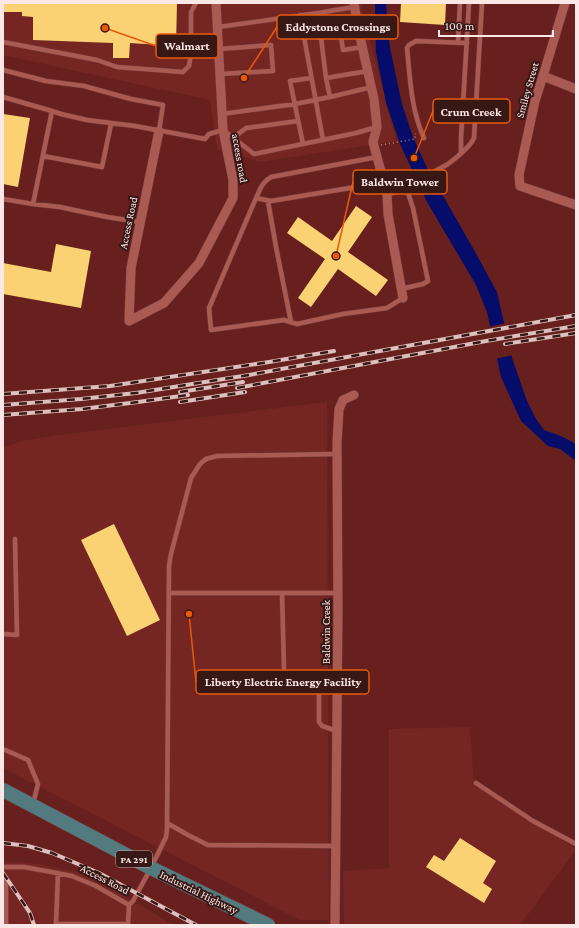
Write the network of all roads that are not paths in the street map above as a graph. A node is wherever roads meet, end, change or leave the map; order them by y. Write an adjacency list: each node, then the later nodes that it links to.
1 (196, 3): 14 (lane)
2 (216, 3): 10 (street, access road)
3 (460, 3): 15 (lane)
4 (470, 3): 16 (lane)
5 (482, 3): 42 (lane)
6 (565, 3): 22 (street, Smiley Street)
7 (354, 5): 8 (lane); 11 (street)
8 (318, 13): 9 (lane); 13 (lane)
9 (300, 15): 10 (lane); 23 (lane)
10 (218, 27): 18 (street, access road)
11 (358, 28): 12 (lane); 17 (street)
12 (340, 30): 13 (lane); 17 (lane)
13 (320, 31): 24 (lane)
14 (3, 42)
15 (458, 43): 16 (lane); 39 (lane)
16 (467, 43): 42 (lane)
17 (363, 47): 20 (street)
18 (219, 49): 21 (street, access road); 21 (lane)
19 (3, 70): 37 (lane)
20 (368, 71): 24 (lane); 25 (street)
21 (220, 74): 32 (street, access road)
22 (543, 76): 26 (street); 51 (street, Smiley Street)
23 (311, 78): 29 (lane); 30 (lane)
24 (326, 78): 28 (lane)
25 (372, 87): 28 (lane); 35 (street)
26 (576, 89)
27 (3, 97): 31 (lane)
28 (330, 97): 29 (lane)
29 (316, 100): 30 (lane); 40 (lane)
30 (295, 104): 32 (lane); 33 (lane)
31 (52, 110): 34 (lane); 43 (lane)
32 (222, 114): 36 (street, access road)
33 (298, 121): 38 (lane); 41 (lane)
34 (111, 124): 37 (lane); 43 (lane)
35 (377, 127): 40 (lane, Access Road); 44 (street)
36 (223, 130): 37 (lane); 38 (lane, Access Road); 54 (street, access road)
37 (159, 131): 52 (street, Access Road)
38 (233, 138): 41 (lane, Access Road)
39 (424, 138)
40 (323, 140): 41 (lane, Access Road)
41 (303, 144)
42 (461, 153): 45 (lane)
43 (43, 156): 50 (lane)
44 (377, 157): 46 (street); 47 (lane)
45 (406, 187): 46 (lane); 53 (lane)
46 (387, 194): 49 (lane); 53 (street)
47 (256, 198): 49 (lane); 55 (lane)
48 (3, 199): 50 (lane)
49 (268, 201): 55 (lane)
50 (33, 204): 52 (lane)
51 (576, 205)
52 (140, 222): 54 (street, Access Road)
53 (402, 294): 55 (lane)
54 (128, 321)
55 (291, 322)
56 (354, 395): 57 (street, Baldwin Creek)
57 (337, 454): 59 (lane, Access Road); 61 (street, Baldwin Creek)
58 (15, 539): 62 (lane)
59 (169, 593): 60 (lane); 70 (lane, Access Road)
60 (282, 593): 61 (lane); 63 (lane)
61 (338, 593): 64 (street, Baldwin Creek)
62 (3, 634)
63 (284, 668)
64 (337, 678): 65 (street, Baldwin Creek); 65 (lane)
65 (337, 731): 72 (street, Baldwin Creek)
66 (3, 749): 69 (lane)
67 (476, 783): 71 (lane)
68 (3, 790): 69 (main road, Industrial Highway / PA 291)
69 (33, 806): 74 (main road, Industrial Highway / PA 291)
70 (167, 823): 72 (lane); 74 (lane, Access Road)
71 (576, 844)
72 (336, 846): 82 (street, Baldwin Creek)
73 (3, 867): 75 (lane, Access Road)
74 (151, 868): 77 (lane, Access Road); 81 (main road, Industrial Highway / PA 291)
75 (58, 873): 77 (lane, Access Road); 78 (lane)
76 (3, 880): 80 (lane)
77 (129, 905): 79 (lane)
78 (56, 924): 79 (lane)
79 (128, 924)
80 (6, 925)
81 (268, 925)
82 (335, 925)

